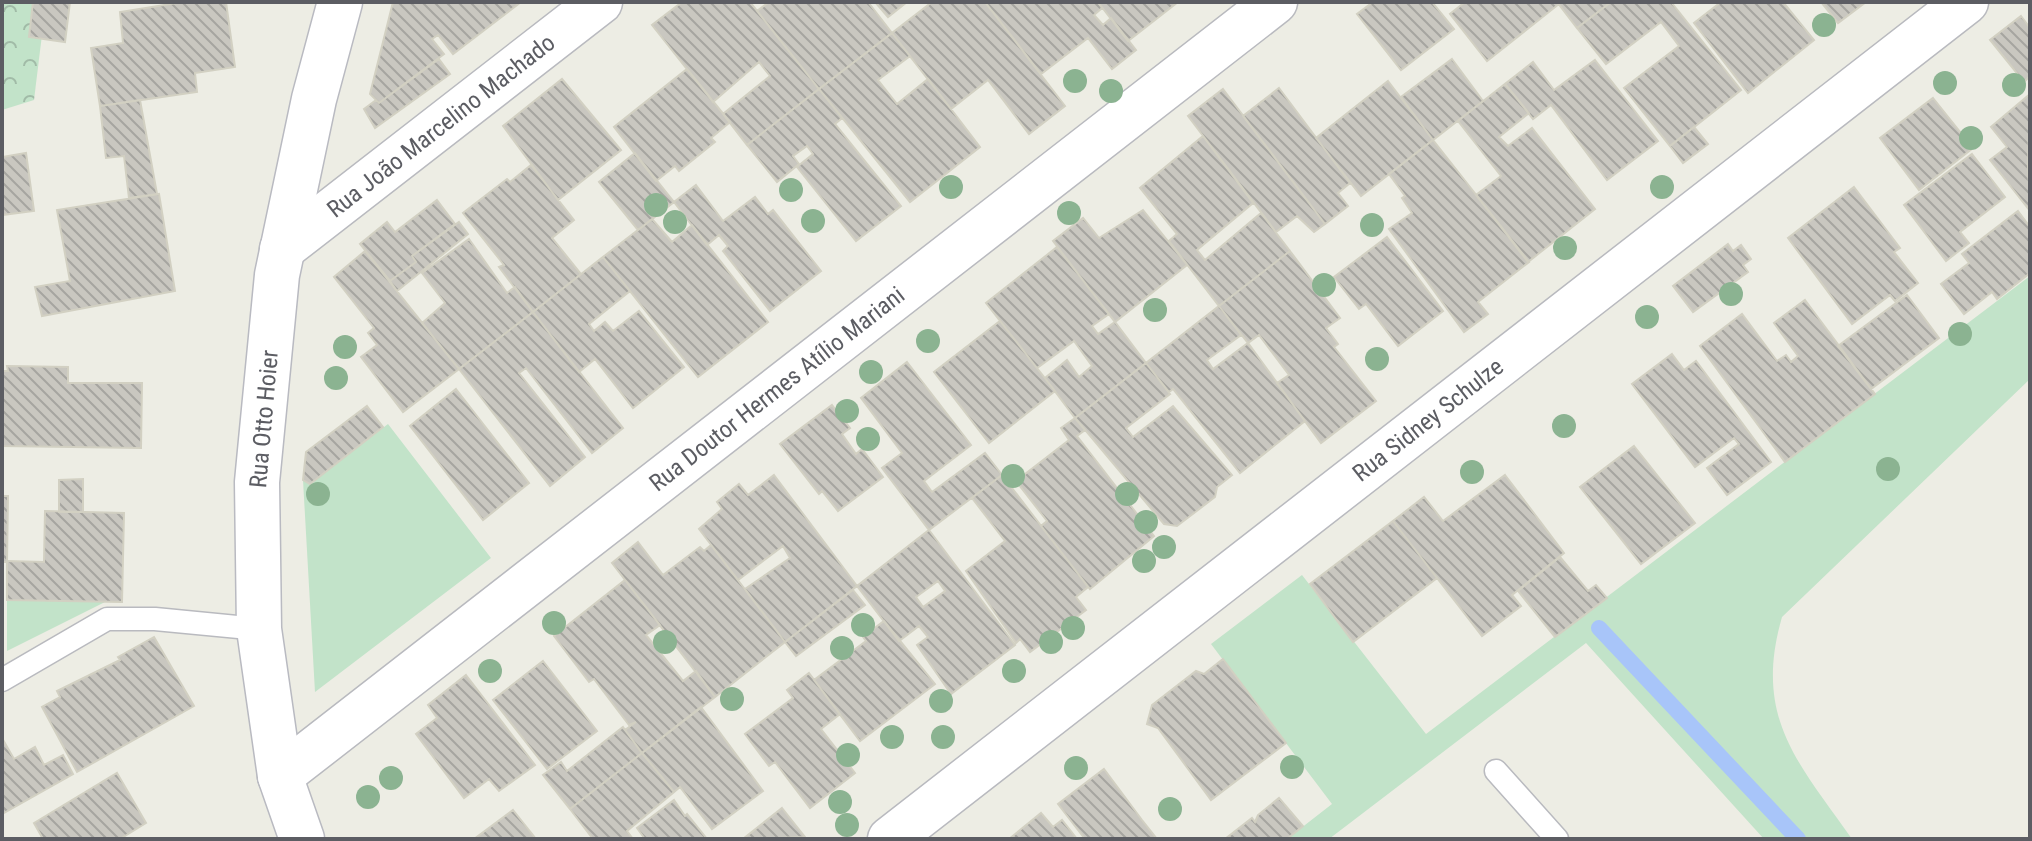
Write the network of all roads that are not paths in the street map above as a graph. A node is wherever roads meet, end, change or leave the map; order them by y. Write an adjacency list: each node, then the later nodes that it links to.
1 (340, 2): 5 (street, Rua Otto Hoier)
2 (600, 2): 5 (street, Rua João Marcelino Machado)
3 (1275, 2): 9 (street, Rua Doutor Hermes Atílio Mariani)
4 (1966, 2): 11 (street, Rua Sidney Schulze)
5 (282, 249): 6 (street, Rua Otto Hoier)
6 (259, 629): 7 (lane); 9 (street, Rua Otto Hoier)
7 (2, 680)
8 (1496, 771): 12 (lane)
9 (280, 776): 10 (street, Rua Otto Hoier)
10 (302, 839)
11 (890, 839)
12 (1557, 839)

